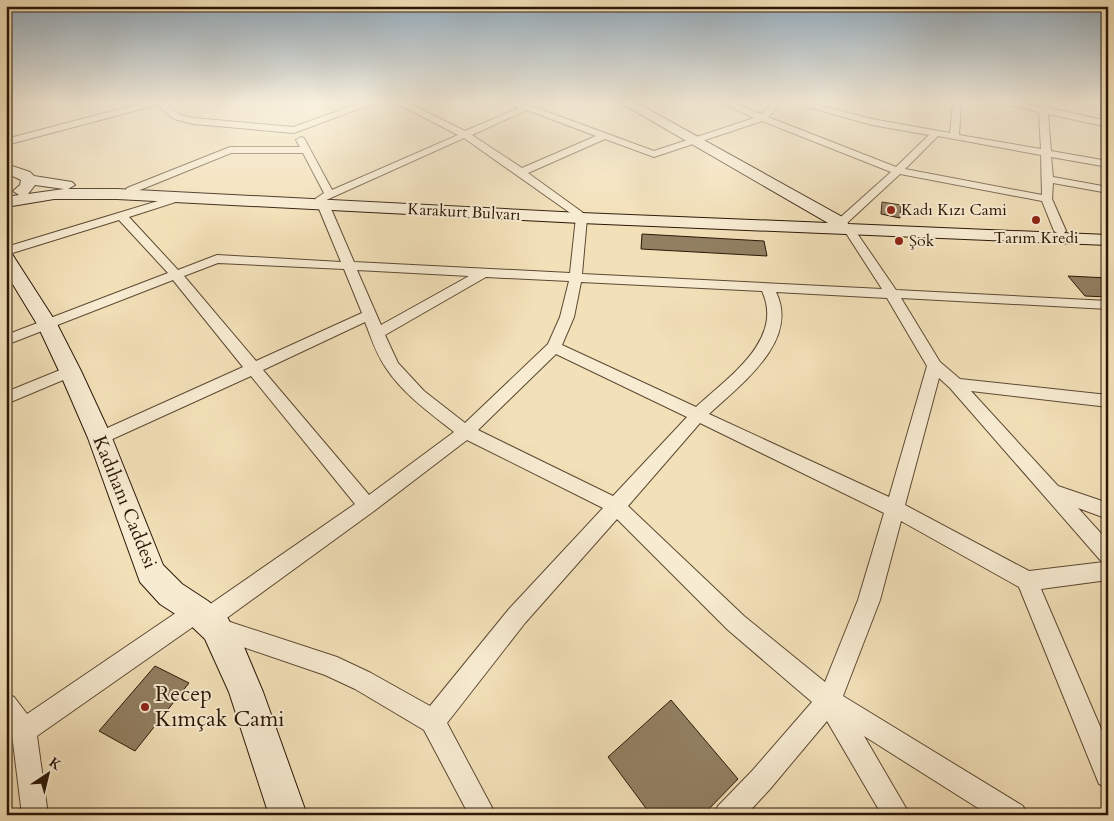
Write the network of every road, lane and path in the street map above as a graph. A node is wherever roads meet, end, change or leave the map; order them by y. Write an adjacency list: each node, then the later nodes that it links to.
1 (302, 141): 12 (street)
2 (448, 141): 23 (street)
3 (475, 141): 17 (street)
4 (591, 141): 17 (street)
5 (622, 141): 6 (street)
6 (691, 141)
7 (697, 141): 28 (main road)
8 (822, 141): 16 (street)
9 (928, 141): 16 (street)
10 (973, 141): 13 (street)
11 (1045, 141): 13 (street)
12 (308, 150): 20 (street); 23 (street)
13 (1046, 154): 14 (street); 18 (street)
14 (1108, 164)
15 (6, 168): 19 (main road)
16 (898, 171): 24 (street); 28 (street)
17 (521, 172): 27 (street)
18 (1048, 179): 21 (street); 24 (street)
19 (29, 180): 20 (main road, Karakurt Bulvarı); 25 (main road)
20 (130, 190): 23 (main road, Karakurt Bulvarı)
21 (1108, 190)
22 (181, 197): 23 (main road, Karakurt Bulvarı); 25 (main road, Karakurt Bulvarı); 26 (street)
23 (324, 199): 27 (main road, Karakurt Bulvarı); 34 (street)
24 (1047, 199): 29 (street)
25 (6, 200)
26 (122, 216): 32 (street); 36 (street)
27 (580, 216): 28 (main road, Karakurt Bulvarı); 37 (street)
28 (844, 225): 29 (main road); 31 (main road); 39 (street)
29 (1060, 231): 30 (main road)
30 (1108, 233)
31 (1108, 240)
32 (6, 251)
33 (6, 258): 42 (main road, Kadıhanı Caddesi)
34 (349, 266): 35 (street); 36 (street); 41 (street)
35 (483, 273): 37 (street); 43 (street)
36 (176, 274): 42 (street); 47 (street)
37 (576, 278): 38 (street); 45 (street)
38 (767, 287): 39 (street); 52 (street)
39 (891, 293): 40 (street); 46 (street)
40 (1108, 305)
41 (370, 315): 43 (street); 47 (street)
42 (47, 324): 44 (street); 48 (main road, Kadıhanı Caddesi)
43 (376, 334): 53 (street)
44 (6, 340)
45 (554, 347): 52 (street); 53 (street)
46 (935, 366): 49 (street); 58 (street)
47 (254, 368): 54 (street); 56 (street)
48 (70, 371): 50 (street); 54 (main road, Kadıhanı Caddesi)
49 (956, 384): 51 (street); 55 (street)
50 (6, 398)
51 (1108, 401)
52 (698, 415): 57 (street); 58 (street)
53 (466, 432): 56 (street); 57 (street)
54 (100, 438): 63 (main road, Kadıhanı Caddesi)
55 (1050, 490): 59 (street); 60 (street)
56 (368, 506): 63 (street)
57 (616, 506): 64 (street); 66 (street)
58 (895, 509): 62 (street); 64 (street)
59 (1108, 511)
60 (1108, 555)
61 (1108, 571): 62 (street)
62 (1027, 581): 68 (street)
63 (206, 620): 66 (street); 67 (street); 70 (main road)
64 (828, 701): 72 (street); 73 (street); 74 (street)
65 (6, 705): 67 (street)
66 (433, 721): 71 (street)
67 (24, 730): 69 (street)
68 (1108, 776)
69 (35, 815)
70 (288, 815)
71 (483, 815)
72 (727, 815)
73 (897, 815)
74 (1014, 815)

